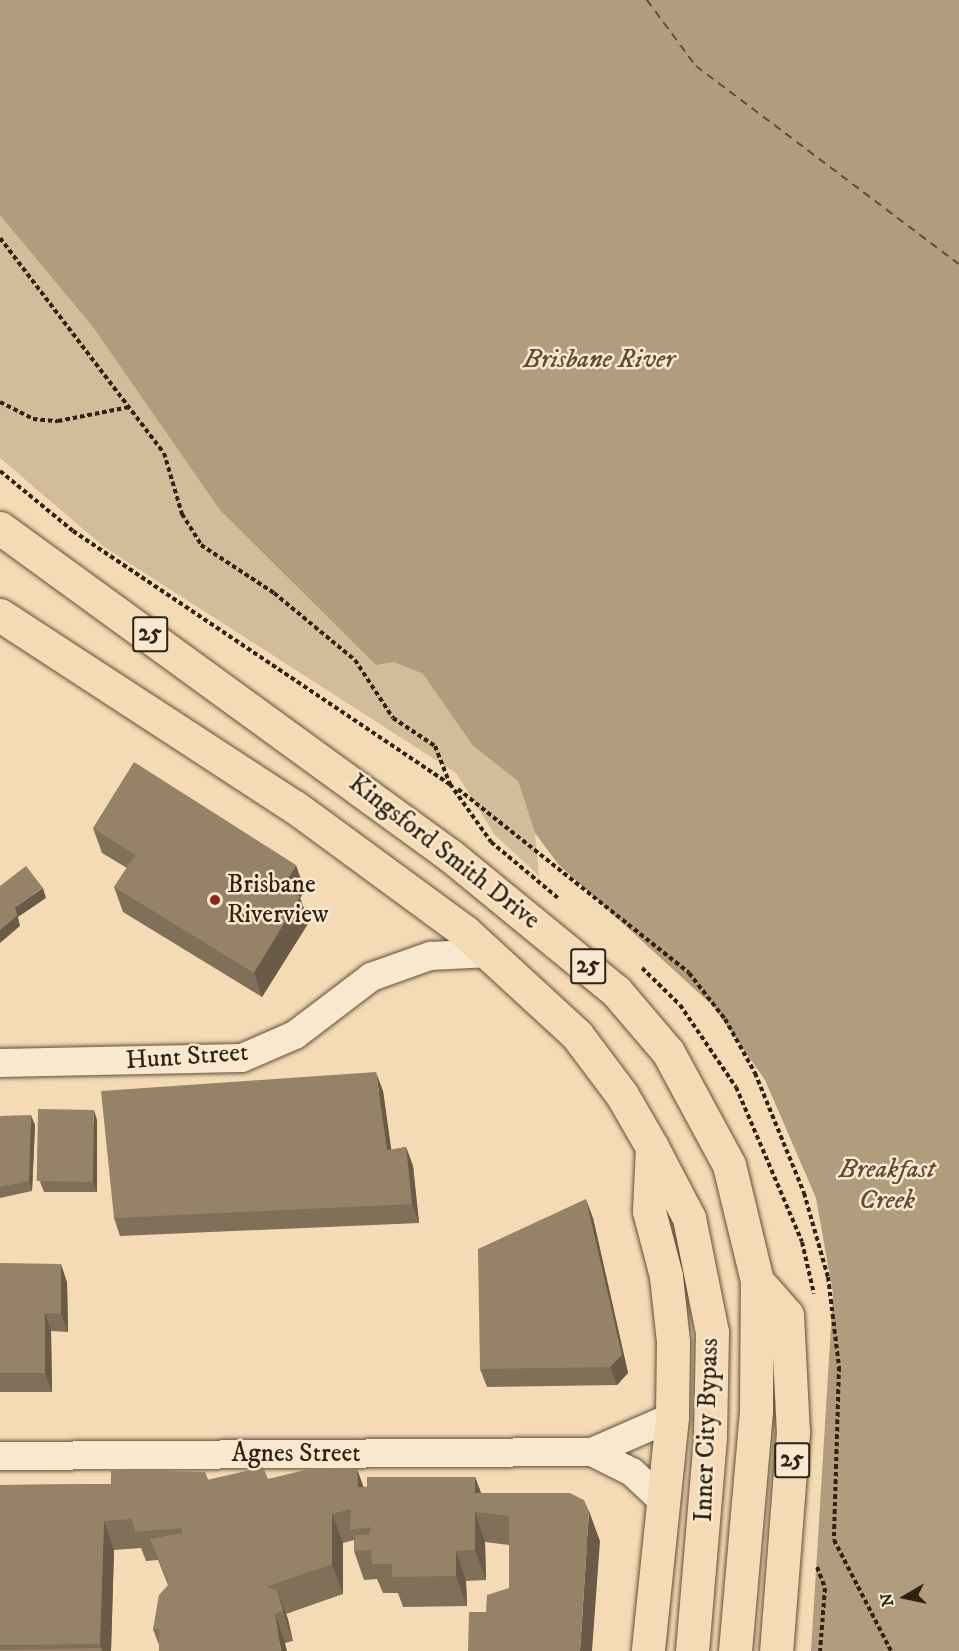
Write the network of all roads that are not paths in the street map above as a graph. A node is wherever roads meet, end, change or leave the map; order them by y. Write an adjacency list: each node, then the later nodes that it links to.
1 (0, 528): 6 (highway, Kingsford Smith Drive / 25)
2 (0, 615): 3 (highway, Kingsford Smith Drive / 25)
3 (490, 954): 4 (street, Hunt Street); 5 (highway, Kingsford Smith Drive / 25)
4 (0, 1063)
5 (652, 1148): 7 (highway); 12 (highway, Inner City Bypass)
6 (757, 1281): 13 (highway, Inner City Bypass); 14 (highway, 25)
7 (672, 1417): 8 (street, Agnes Street); 10 (highway)
8 (592, 1452): 9 (street, Agnes Street); 10 (street, Agnes Street)
9 (0, 1456)
10 (663, 1501): 11 (highway)
11 (648, 1651)
12 (692, 1651)
13 (735, 1651)
14 (776, 1651)

